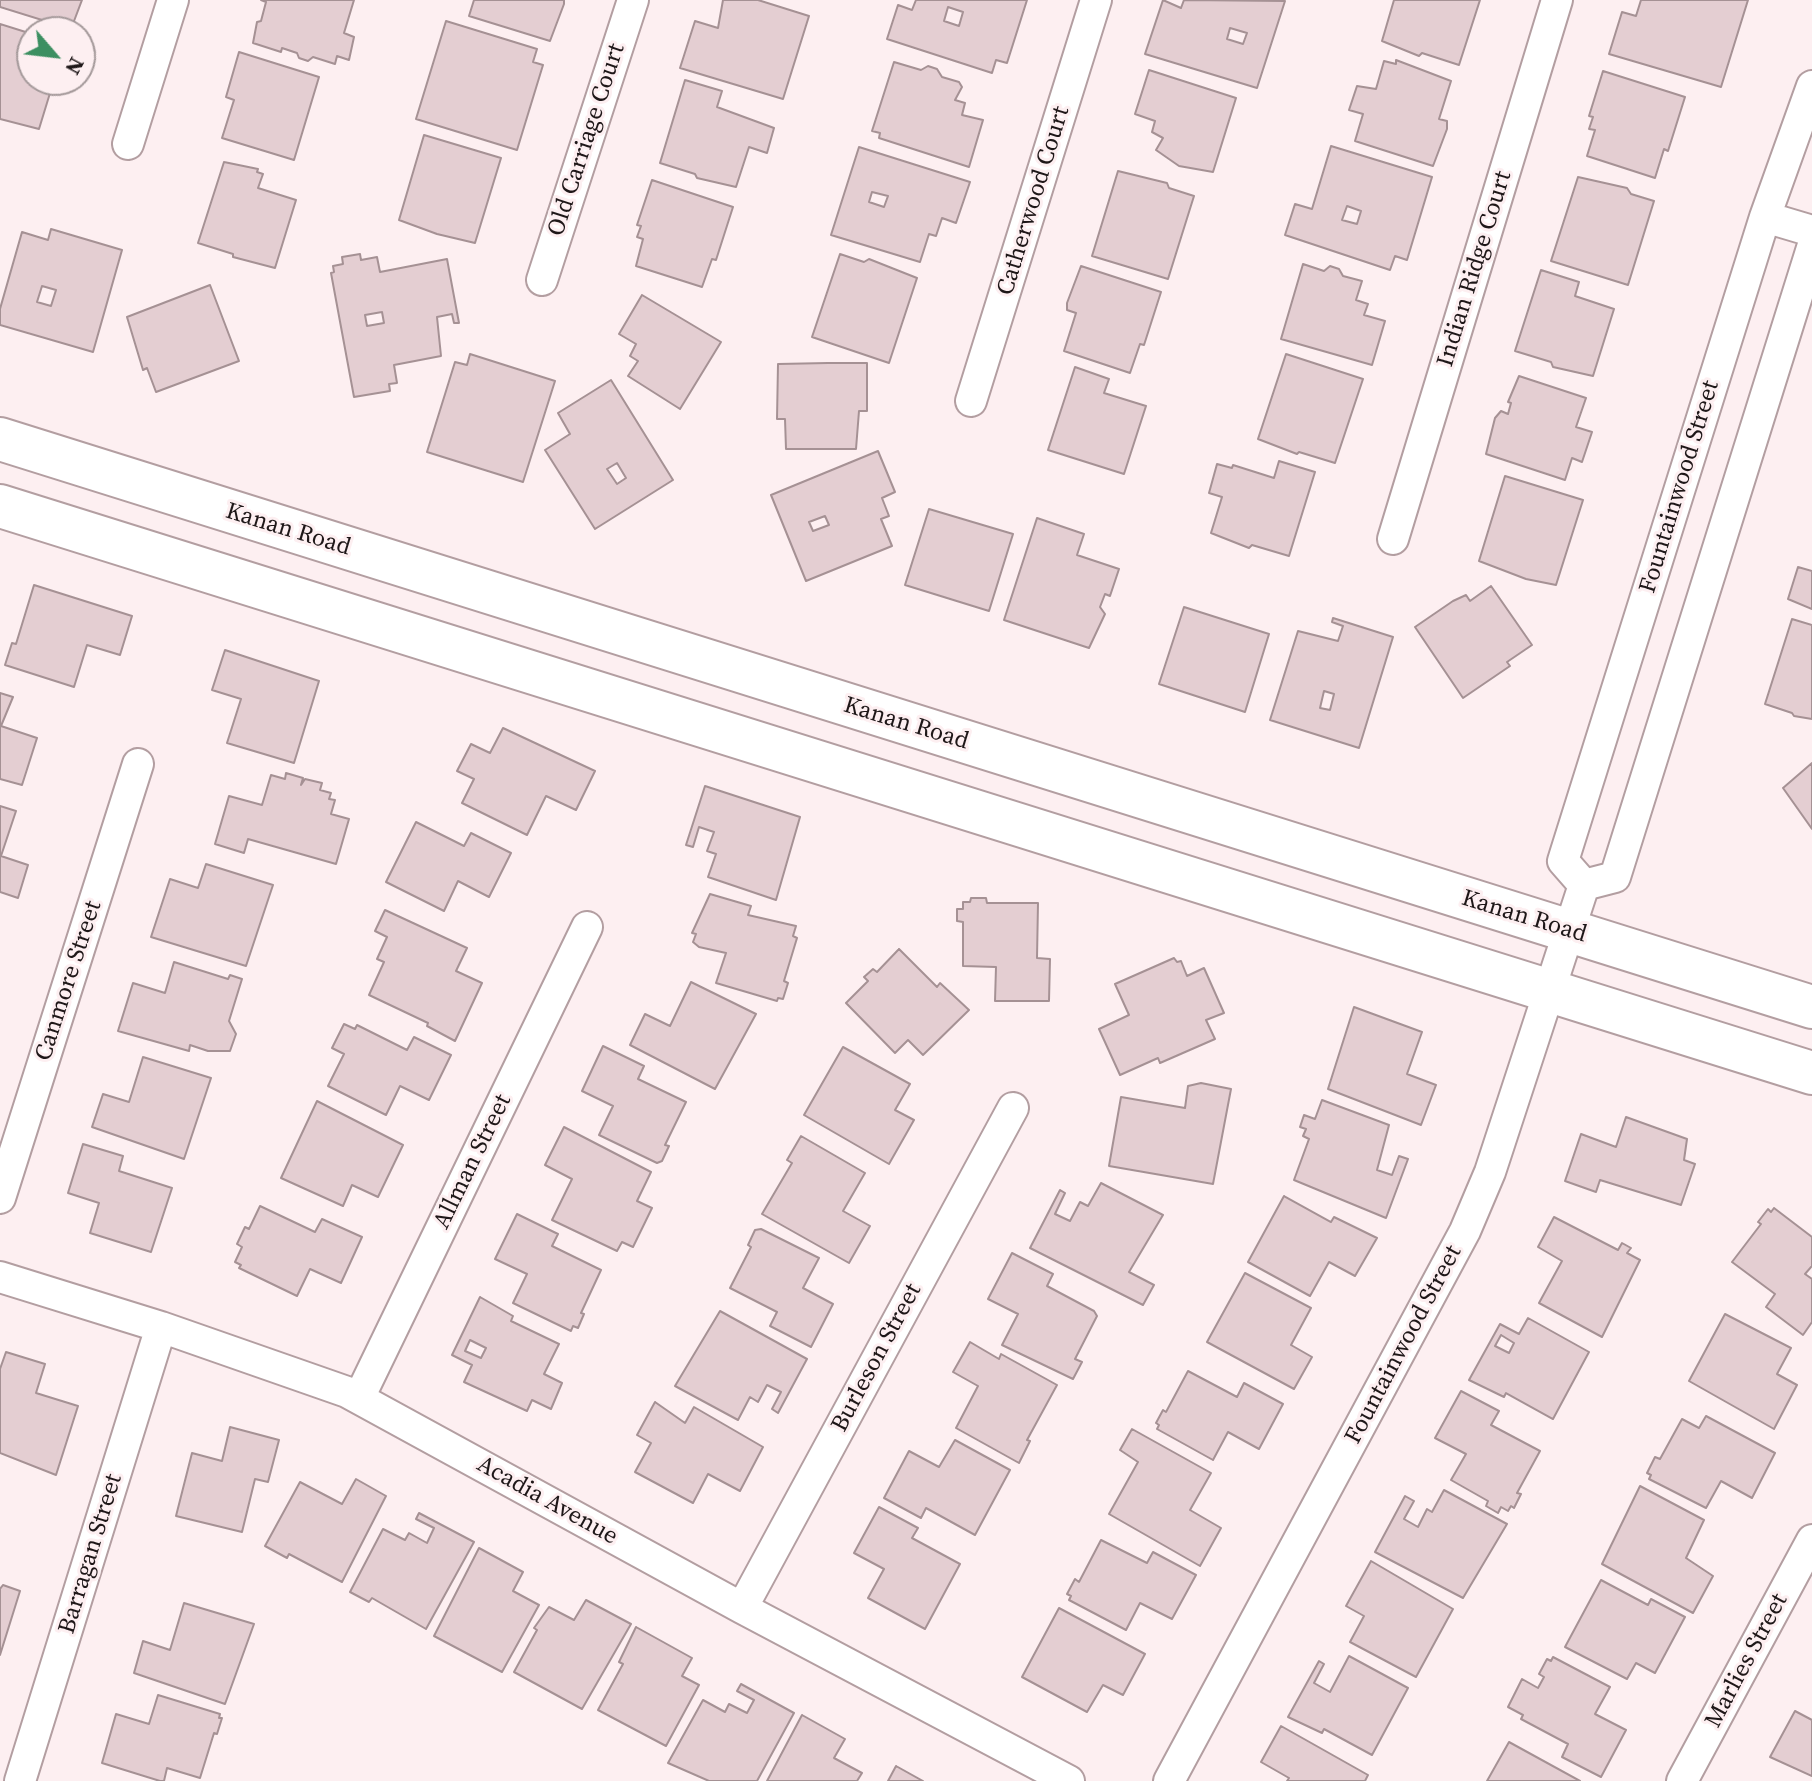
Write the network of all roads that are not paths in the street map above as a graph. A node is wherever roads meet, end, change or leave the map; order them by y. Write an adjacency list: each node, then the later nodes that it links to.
1 (173, 0): 6 (street)
2 (633, 0): 10 (street, Old Carriage Court)
3 (1096, 0): 11 (street, Catherwood Court)
4 (1557, 0): 14 (street, Indian Ridge Court)
5 (1812, 86): 7 (street, Fountainwood Street)
6 (128, 144)
7 (1765, 217): 8 (street); 16 (street, Fountainwood Street)
8 (1812, 231)
9 (1812, 248): 16 (street)
10 (542, 280)
11 (971, 401)
12 (0, 439): 18 (main road, Kanan Road)
13 (0, 506): 19 (main road)
14 (1393, 539)
15 (138, 764): 23 (street, Canmore Street)
16 (1584, 885): 18 (street, Fountainwood Street)
17 (587, 927): 26 (street, Allman Street)
18 (1569, 932): 19 (street, Fountainwood Street); 20 (main road, Kanan Road)
19 (1550, 991): 21 (main road); 31 (street, Fountainwood Street)
20 (1812, 1007)
21 (1812, 1073)
22 (1013, 1108): 28 (street, Burleson Street)
23 (0, 1198)
24 (0, 1277): 25 (street, Acadia Avenue)
25 (161, 1327): 26 (street, Acadia Avenue); 29 (street, Barragan Street)
26 (359, 1398): 28 (street, Acadia Avenue)
27 (1812, 1540): 32 (street, Marlies Street)
28 (742, 1608): 30 (street, Acadia Avenue)
29 (15, 1768)
30 (1069, 1781)
31 (1169, 1781)
32 (1682, 1781)

